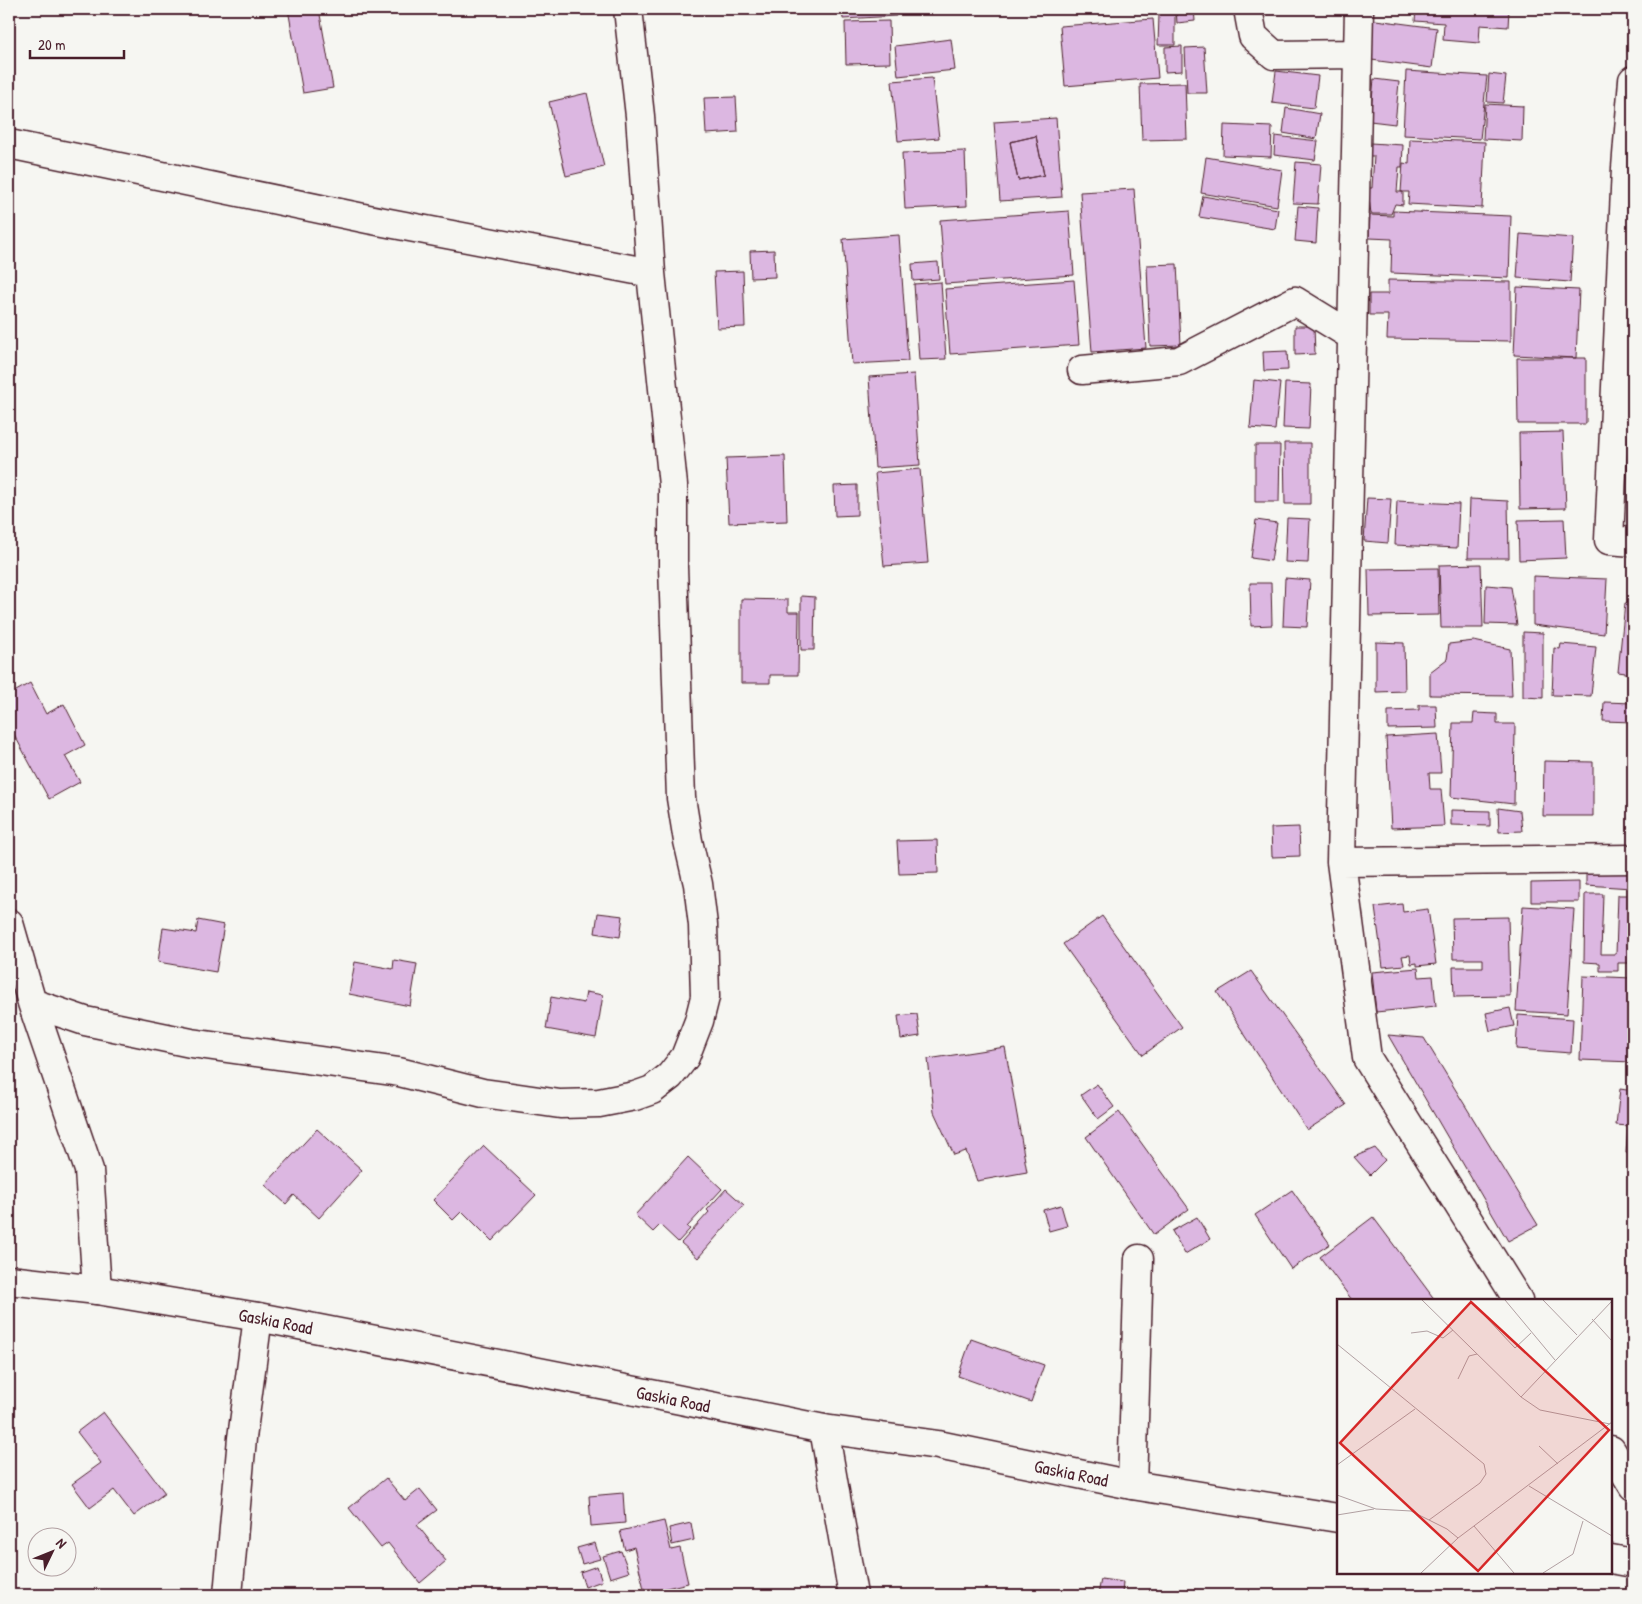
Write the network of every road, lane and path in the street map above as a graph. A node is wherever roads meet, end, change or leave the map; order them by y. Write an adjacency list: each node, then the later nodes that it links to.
1 (628, 9): 7 (street)
2 (1248, 9): 4 (street)
3 (1359, 9): 4 (street)
4 (1358, 54): 8 (street)
5 (1633, 80): 10 (street)
6 (9, 144): 7 (street)
7 (651, 273): 14 (street)
8 (1352, 336): 9 (street); 12 (street)
9 (1082, 370)
10 (1633, 542)
11 (1633, 859): 12 (street)
12 (1341, 862): 18 (street)
13 (9, 924): 14 (street)
14 (32, 1003): 17 (street)
15 (1138, 1259): 22 (street)
16 (9, 1280): 17 (street, Gaskia Road)
17 (97, 1290): 19 (street, Gaskia Road)
18 (1517, 1299)
19 (258, 1317): 20 (street, Gaskia Road); 27 (street)
20 (824, 1429): 22 (street, Gaskia Road); 28 (street)
21 (1612, 1452): 23 (street)
22 (1132, 1485): 24 (street, Gaskia Road)
23 (1633, 1486)
24 (1337, 1518)
25 (1612, 1559): 26 (street)
26 (1633, 1563)
27 (228, 1595)
28 (853, 1595)

